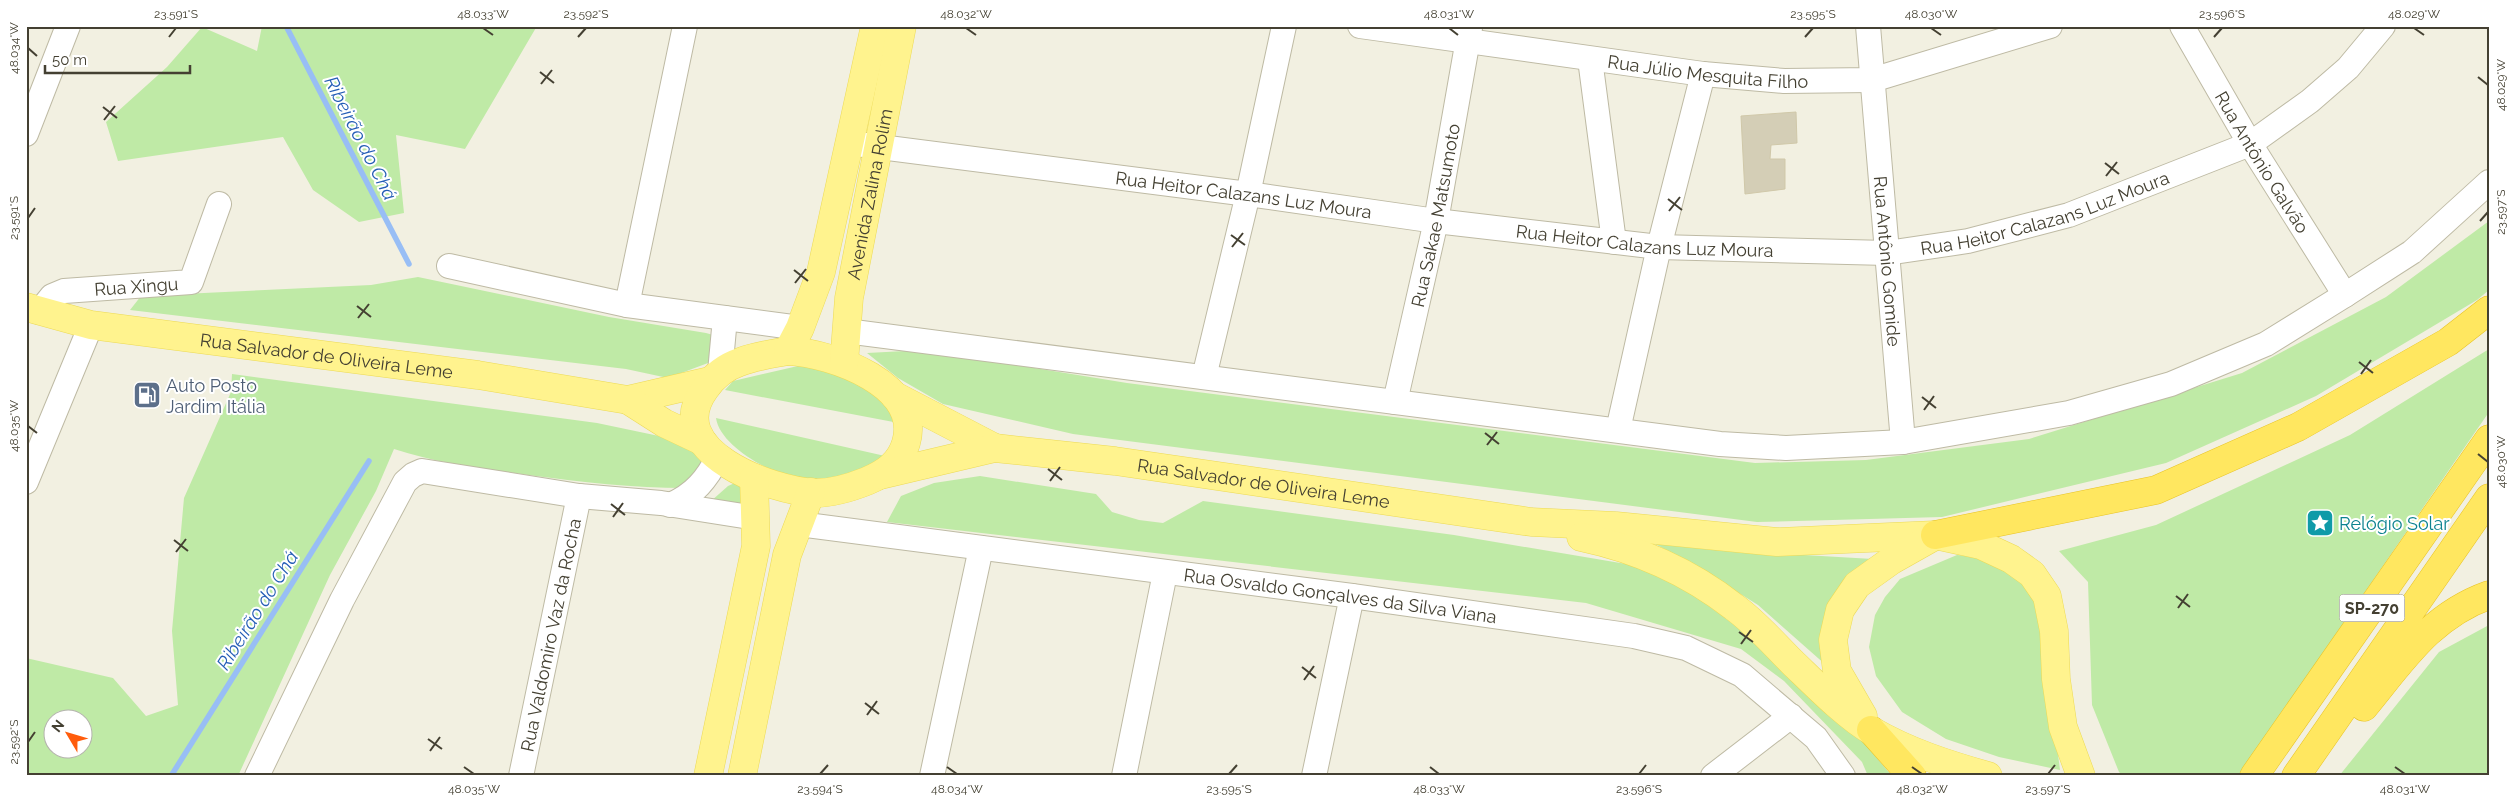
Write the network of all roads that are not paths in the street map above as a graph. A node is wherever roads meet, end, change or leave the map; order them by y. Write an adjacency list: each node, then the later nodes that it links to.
1 (68, 26): 15 (street)
2 (685, 26): 28 (street)
3 (875, 26): 16 (main road, Avenida Zalina Rolim)
4 (902, 26): 18 (main road, Avenida Zalina Rolim)
5 (1284, 26): 20 (street)
6 (1360, 26): 11 (street, Rua Júlio Mesquita Filho)
7 (1868, 26): 14 (street, Rua Antônio Gomide)
8 (2050, 26): 14 (street, Rua Júlio Mesquita Filho)
9 (2182, 26): 17 (street, Rua Antônio Galvão)
10 (2383, 26): 17 (street, Rua Heitor Calazans Luz Moura)
11 (1470, 34): 12 (street, Rua Júlio Mesquita Filho); 22 (street, Rua Sakae Matsumoto)
12 (1590, 59): 13 (street, Rua Júlio Mesquita Filho); 23 (street)
13 (1703, 74): 14 (street, Rua Júlio Mesquita Filho); 24 (street)
14 (1872, 80): 25 (street, Rua Antônio Gomide)
15 (26, 134)
16 (849, 143): 18 (street, Rua Heitor Calazans Luz Moura); 33 (main road, Avenida Zalina Rolim)
17 (2250, 144): 25 (street, Rua Heitor Calazans Luz Moura); 27 (street, Rua Antônio Galvão)
18 (878, 148): 20 (street, Rua Heitor Calazans Luz Moura); 34 (main road, Avenida Zalina Rolim)
19 (2489, 182): 27 (street)
20 (1248, 194): 22 (street, Rua Heitor Calazans Luz Moura); 38 (street)
21 (219, 204): 29 (street, Rua Xingu)
22 (1436, 221): 23 (street, Rua Heitor Calazans Luz Moura); 41 (street, Rua Sakae Matsumoto)
23 (1614, 242): 24 (street, Rua Heitor Calazans Luz Moura)
24 (1659, 247): 25 (street, Rua Heitor Calazans Luz Moura); 42 (street)
25 (1886, 253): 44 (street, Rua Antônio Gomide)
26 (450, 266): 28 (street)
27 (2346, 295): 44 (street)
28 (627, 305): 31 (street)
29 (33, 310): 32 (main road, Rua Salvador de Oliveira Leme)
30 (2489, 310): 57 (highway)
31 (725, 318): 33 (street); 37 (street)
32 (91, 325): 40 (main road, Rua Salvador de Oliveira Leme); 49 (street)
33 (800, 328): 35 (main road, Avenida Zalina Rolim)
34 (846, 331): 36 (main road, Avenida Zalina Rolim); 38 (street)
35 (788, 351): 36 (main road); 37 (main road)
36 (844, 363): 39 (main road)
37 (715, 377): 40 (main road); 46 (main road)
38 (1204, 377): 41 (street)
39 (895, 396): 45 (main road); 47 (main road)
40 (628, 400): 46 (main road)
41 (1395, 402): 42 (street)
42 (1618, 430): 44 (street)
43 (2489, 439): 76 (highway, SP-270)
44 (1903, 442)
45 (994, 448): 47 (main road); 55 (main road, Rua Salvador de Oliveira Leme)
46 (710, 449): 48 (main road); 53 (street)
47 (881, 475): 50 (main road)
48 (754, 478): 50 (main road); 54 (main road)
49 (26, 482)
50 (811, 492): 56 (main road)
51 (579, 496): 53 (street); 65 (street); 66 (street, Rua Valdomiro Vaz da Rocha)
52 (2489, 498): 77 (highway, SP-270)
53 (670, 505): 54 (street)
54 (756, 518): 67 (main road)
55 (1531, 522): 57 (main road); 63 (main road)
56 (799, 524): 58 (street, Rua Osvaldo Gonçalves da Silva Viana); 68 (main road)
57 (1935, 535): 63 (main road); 75 (main road)
58 (981, 548): 59 (street, Rua Osvaldo Gonçalves da Silva Viana); 69 (street)
59 (1165, 573): 61 (street, Rua Osvaldo Gonçalves da Silva Viana); 70 (street)
60 (2489, 595): 78 (highway)
61 (1352, 596): 62 (street, Rua Osvaldo Gonçalves da Silva Viana); 71 (street)
62 (1791, 716): 64 (street, Rua Osvaldo Gonçalves da Silva Viana); 72 (street)
63 (1871, 730): 73 (highway); 74 (main road)
64 (1836, 773)
65 (257, 776)
66 (521, 776)
67 (708, 776)
68 (742, 776)
69 (932, 776)
70 (1124, 776)
71 (1314, 776)
72 (1713, 776)
73 (1912, 776)
74 (1988, 776)
75 (2081, 776)
76 (2254, 776)
77 (2296, 776)
78 (2304, 776)

